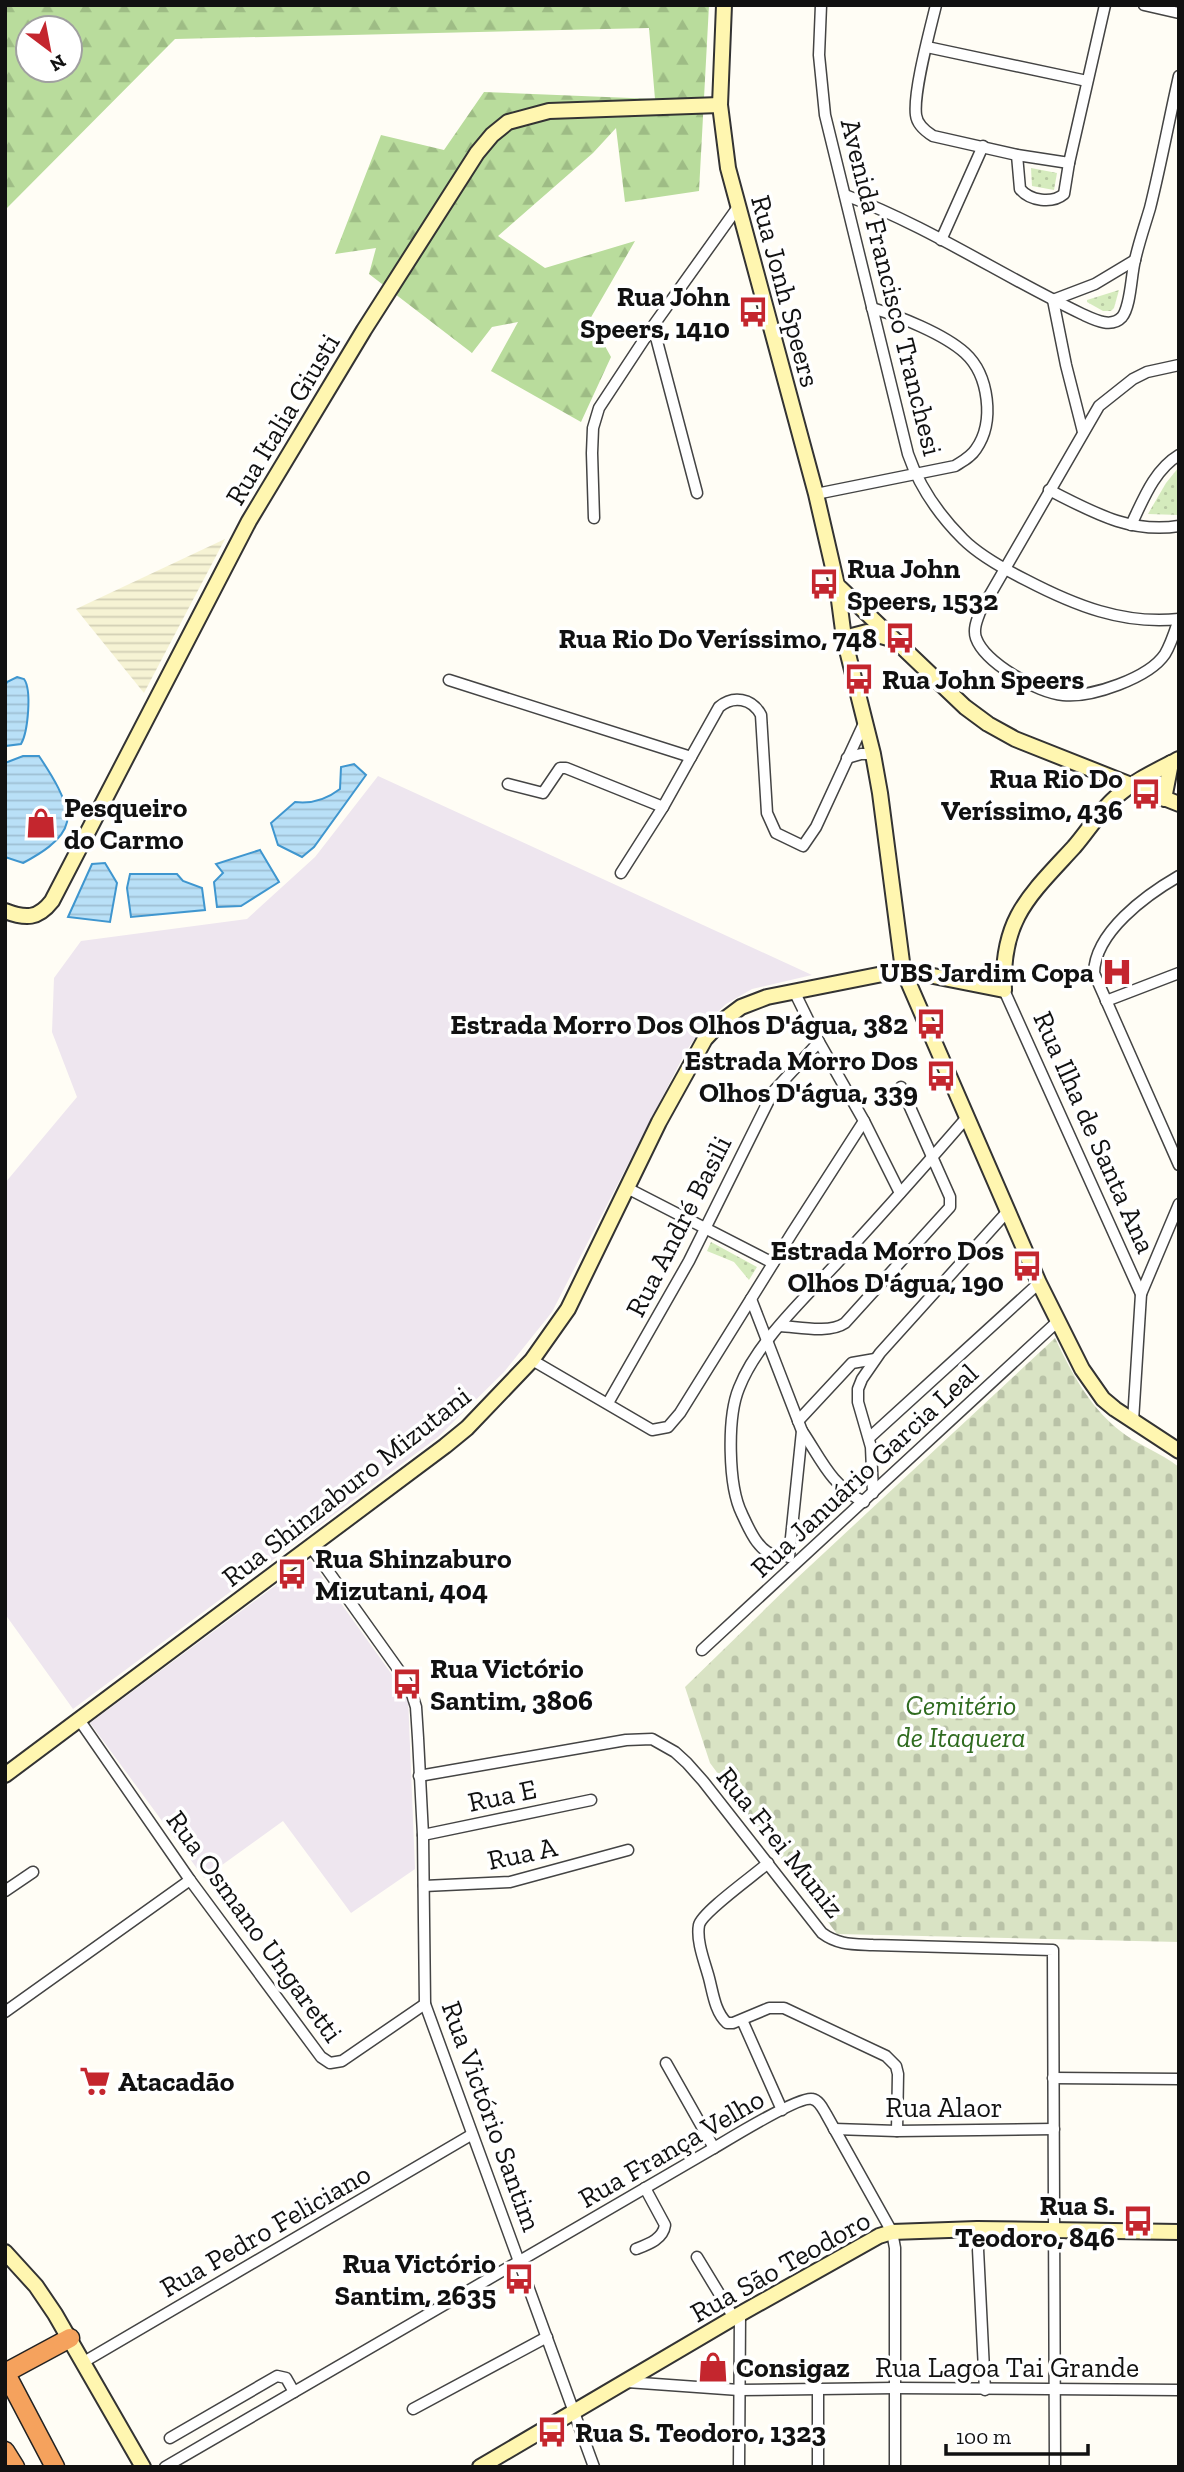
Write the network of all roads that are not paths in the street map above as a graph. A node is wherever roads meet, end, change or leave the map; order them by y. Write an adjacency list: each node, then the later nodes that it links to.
1 (724, 5): 10 (street, Rua Jonh Speers)
2 (821, 5): 14 (street, Avenida Francisco Tranchesi)
3 (936, 5): 7 (street)
4 (1105, 5): 9 (street)
5 (1144, 5): 6 (street)
6 (1179, 13)
7 (927, 47): 9 (street); 11 (street)
8 (1179, 76): 17 (street)
9 (1087, 81): 13 (street)
10 (720, 106): 15 (street, Rua Jonh Speers); 49 (street, Rua Italia Giusti)
11 (983, 146): 12 (street); 16 (street)
12 (1017, 155): 13 (street); 13 (street)
13 (1069, 163)
14 (845, 195): 16 (street); 19 (street, Avenida Francisco Tranchesi)
15 (738, 207): 20 (street); 27 (street, Rua Jonh Speers)
16 (941, 240): 18 (street)
17 (1135, 260): 18 (street); 18 (street)
18 (1053, 300): 22 (street)
19 (872, 308): 24 (street, Avenida Francisco Tranchesi); 24 (street)
20 (653, 326): 26 (street); 28 (street)
21 (1179, 365): 22 (street)
22 (1083, 432): 25 (street)
23 (1179, 455): 29 (street)
24 (915, 475): 27 (street); 31 (street, Avenida Francisco Tranchesi)
25 (1049, 490): 29 (street); 31 (street)
26 (697, 493)
27 (816, 494): 32 (street, Rua Jonh Speers)
28 (594, 519)
29 (1131, 525): 30 (street)
30 (1179, 526)
31 (1005, 569): 33 (street, Avenida Francisco Tranchesi); 33 (street)
32 (837, 585): 34 (street, Rua Jonh Speers); 35 (street)
33 (1179, 619)
34 (844, 638): 35 (street); 37 (street, Rua Jonh Speers)
35 (893, 639): 43 (street)
36 (449, 680): 39 (street)
37 (865, 721): 38 (street, Rua Jonh Speers); 40 (street)
38 (873, 754): 40 (street); 50 (street, Rua Jonh Speers)
39 (691, 757): 40 (street); 46 (street)
40 (847, 758)
41 (1175, 761): 43 (street, Rua Ilha de Santa Ana); 44 (street)
42 (508, 784): 46 (street)
43 (1133, 785): 44 (street); 52 (street, Rua Ilha de Santa Ana)
44 (1164, 799): 45 (street)
45 (1179, 804)
46 (663, 807): 47 (street)
47 (621, 873)
48 (1179, 876): 54 (street)
49 (5, 911)
50 (903, 970): 52 (street, Rua Shinzaburo Mizutani); 53 (street, Rua Shinzaburo Mizutani); 57 (street, Rua Jonh Speers)
51 (1179, 973): 54 (street)
52 (1004, 990): 68 (street, Rua Ilha de Santa Ana)
53 (794, 991): 55 (street); 61 (street, Rua Shinzaburo Mizutani)
54 (1106, 1001): 60 (street)
55 (819, 1042): 58 (street); 65 (street, Rua André Basili)
56 (901, 1087): 59 (street)
57 (968, 1116): 59 (street); 64 (street, Rua Jonh Speers)
58 (864, 1121): 62 (street); 66 (street)
59 (933, 1156): 62 (street); 71 (street)
60 (1179, 1165)
61 (627, 1188): 65 (street); 74 (street, Rua Shinzaburo Mizutani)
62 (900, 1193): 71 (street)
63 (1179, 1204): 68 (street)
64 (1007, 1212): 67 (street, Rua Jonh Speers); 73 (street)
65 (706, 1228): 66 (street); 75 (street, Rua André Basili)
66 (773, 1263): 69 (street)
67 (1039, 1283): 70 (street, Rua Jonh Speers); 78 (street)
68 (1140, 1294): 76 (street, Rua Ilha de Santa Ana)
69 (751, 1299): 72 (street); 75 (street)
70 (1057, 1322): 76 (street, Rua Jonh Speers); 80 (street, Rua Januário Garcia Leal)
71 (780, 1326): 72 (street)
72 (767, 1343): 77 (street); 83 (street)
73 (875, 1359): 77 (street); 78 (street)
74 (531, 1360): 75 (street); 82 (street, Rua Shinzaburo Mizutani)
75 (608, 1403)
76 (1133, 1421): 79 (street, Rua Jonh Speers)
77 (800, 1426): 81 (street); 83 (street)
78 (869, 1438): 80 (street)
79 (1179, 1451)
80 (873, 1493): 81 (street, Rua Januário Garcia Leal)
81 (864, 1502): 84 (street, Rua Januário Garcia Leal)
82 (311, 1548): 86 (street, Rua Shinzaburo Mizutani); 88 (street, Rua Victório Santim)
83 (783, 1553): 84 (street)
84 (791, 1569): 85 (street, Rua Januário Garcia Leal)
85 (702, 1650)
86 (80, 1721): 87 (street, Rua Shinzaburo Mizutani); 94 (street, Rua Osmano Ungaretti)
87 (5, 1776)
88 (419, 1776): 90 (street, Rua Victório Santim); 92 (street, Rua Frei Muniz)
89 (592, 1800): 90 (street, Rua E)
90 (423, 1835): 95 (street, Rua Victório Santim)
91 (628, 1850): 95 (street, Rua A)
92 (768, 1863): 99 (street); 101 (street, Rua Frei Muniz)
93 (33, 1872): 96 (street)
94 (190, 1880): 97 (street, Rua Osmano Ungaretti); 98 (street)
95 (424, 1886): 97 (street, Rua Victório Santim)
96 (5, 1891)
97 (425, 2004): 107 (street, Rua Victório Santim)
98 (5, 2012)
99 (742, 2020): 103 (street); 106 (street)
100 (666, 2063): 108 (street)
101 (1053, 2078): 102 (street); 105 (street)
102 (1179, 2079)
103 (782, 2110): 104 (street, Rua França Velho); 108 (street, Rua França Velho)
104 (834, 2129): 106 (street, Rua Alaor); 112 (street, Rua França Velho)
105 (1054, 2129): 106 (street, Rua Alaor); 111 (street)
106 (897, 2132)
107 (471, 2134): 117 (street, Rua Victório Santim); 121 (street, Rua Pedro Feliciano)
108 (714, 2148): 109 (street, Rua França Velho)
109 (645, 2188): 114 (street); 117 (street, Rua França Velho)
110 (976, 2230): 111 (street, Rua São Teodoro); 112 (street, Rua São Teodoro); 125 (street)
111 (1055, 2231): 113 (street, Rua São Teodoro); 126 (street)
112 (892, 2232): 118 (street, Rua São Teodoro); 124 (street)
113 (1179, 2232)
114 (636, 2249)
115 (5, 2252): 120 (street)
116 (697, 2257): 118 (street)
117 (520, 2261): 119 (street, Rua Victório Santim); 130 (street, Rua França Velho)
118 (737, 2316): 123 (street, Rua São Teodoro); 127 (street)
119 (547, 2337): 131 (street); 132 (street, Rua Victório Santim)
120 (70, 2339): 121 (street); 122 (highway)
121 (82, 2363): 137 (street)
122 (5, 2373): 136 (highway)
123 (625, 2382): 127 (street, Rua Lagoa Tai Grande); 132 (street, Rua São Teodoro)
124 (895, 2388): 125 (street, Rua Lagoa Tai Grande); 128 (street, Rua Lagoa Tai Grande); 143 (street)
125 (985, 2389): 126 (street, Rua Lagoa Tai Grande)
126 (1055, 2389): 129 (street, Rua Lagoa Tai Grande); 144 (street)
127 (739, 2390): 128 (street, Rua Lagoa Tai Grande); 141 (street)
128 (818, 2390): 142 (street)
129 (1179, 2390)
130 (294, 2392): 133 (street); 138 (street, Rua França Velho)
131 (413, 2409)
132 (574, 2412): 139 (street, Rua São Teodoro); 140 (street, Rua Victório Santim)
133 (170, 2438)
134 (5, 2451): 135 (highway)
135 (15, 2467)
136 (55, 2467)
137 (143, 2467)
138 (165, 2467)
139 (480, 2467)
140 (594, 2467)
141 (739, 2467)
142 (818, 2467)
143 (895, 2467)
144 (1055, 2467)

